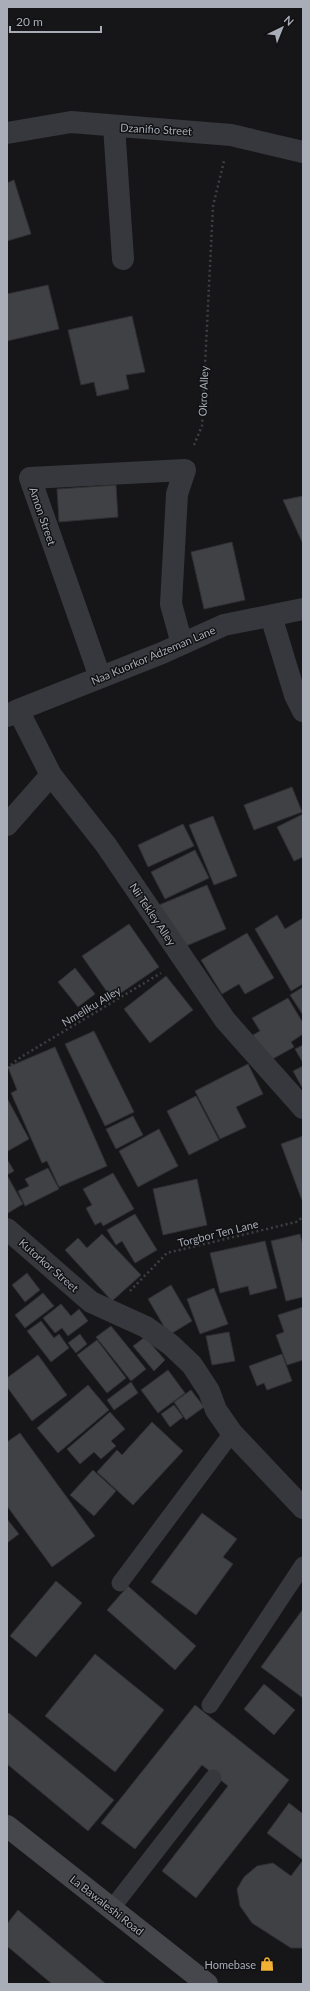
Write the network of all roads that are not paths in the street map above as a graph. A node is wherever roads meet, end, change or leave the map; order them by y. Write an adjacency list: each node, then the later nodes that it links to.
1 (114, 126): 2 (street, Dzanifio Street); 3 (street, Dzanifio Street); 4 (street)
2 (7, 133)
3 (303, 152)
4 (123, 259)
5 (303, 609): 6 (street, Naa Kuorkor Adzeman Lane)
6 (271, 616): 7 (street, Naa Kuorkor Adzeman Lane); 9 (street)
7 (182, 644): 8 (street, Naa Kuorkor Adzeman Lane); 8 (street, Amon Street)
8 (100, 677): 10 (street, Naa Kuorkor Adzeman Lane)
9 (303, 711)
10 (13, 713): 11 (street, Nii Tekley Alley)
11 (51, 775): 12 (street); 13 (street, Nii Tekley Alley)
12 (7, 825)
13 (303, 1108)
14 (7, 1229): 15 (street, Kutorkor Street)
15 (232, 1433): 16 (street, Kutorkor Street); 18 (lane)
16 (303, 1508)
17 (303, 1565): 19 (lane)
18 (120, 1583)
19 (210, 1705)
20 (213, 1778): 22 (lane)
21 (7, 1826): 22 (main road, La Bawaleshi Road)
22 (112, 1908): 23 (main road, La Bawaleshi Road)
23 (207, 1984)

